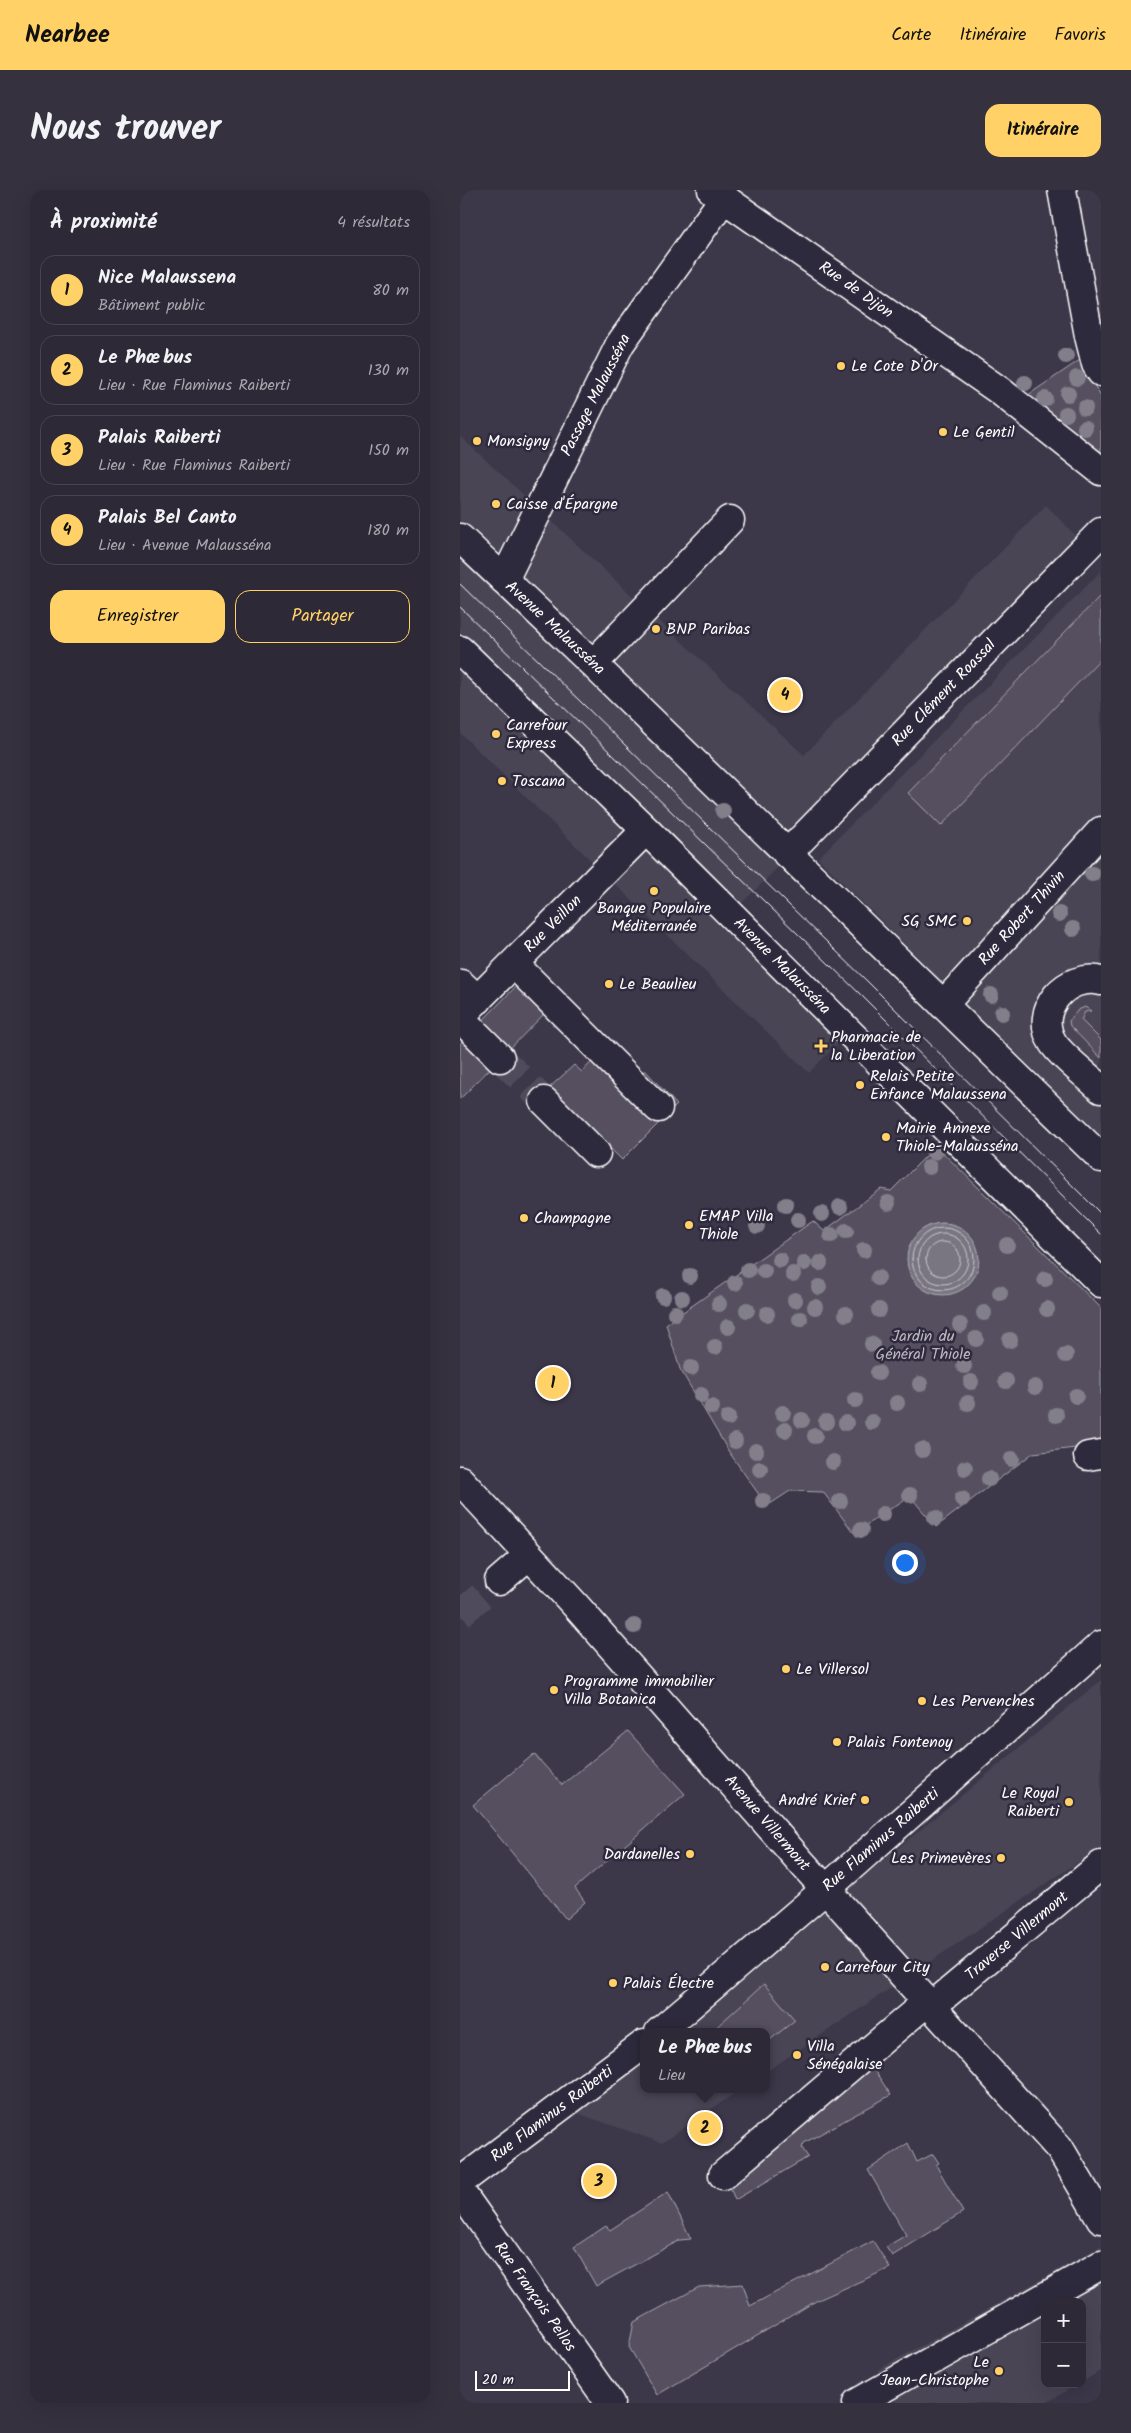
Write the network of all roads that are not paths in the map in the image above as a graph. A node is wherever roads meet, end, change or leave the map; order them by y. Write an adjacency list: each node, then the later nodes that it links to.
1 (1062, 190): 3 (street)
2 (718, 194): 4 (street, Rue de Dijon); 8 (street, Passage Malausséna)
3 (1099, 368)
4 (1101, 471)
5 (730, 520): 10 (street)
6 (1101, 532): 13 (street, Rue Clément Roassal)
7 (460, 538): 8 (street, Avenue Malausséna)
8 (504, 580): 10 (street, Avenue Malausséna)
9 (460, 650): 11 (street, Avenue Malausséna)
10 (593, 664): 13 (street, Avenue Malausséna)
11 (646, 830): 14 (street, Rue Veillon); 24 (street, Avenue Malausséna)
12 (1101, 831): 17 (street, Rue Robert Thivin)
13 (788, 854): 17 (street, Avenue Malausséna)
14 (514, 964): 16 (street, Rue Veillon); 21 (street)
15 (1101, 981): 19 (street)
16 (465, 1005): 18 (street)
17 (943, 1005): 23 (street, Avenue Malausséna)
18 (500, 1058)
19 (1101, 1088)
20 (544, 1100): 22 (street)
21 (658, 1108)
22 (596, 1153)
23 (1101, 1158)
24 (1101, 1283)
25 (460, 1480): 26 (street, Avenue Villermont)
26 (529, 1555): 27 (street); 30 (street, Avenue Villermont)
27 (499, 1582)
28 (1101, 1645): 30 (street, Rue Flaminus Raiberti)
29 (1101, 1865): 31 (street, Traverse Villermont)
30 (826, 1889): 31 (street, Avenue Villermont); 32 (street, Rue Flaminus Raiberti)
31 (930, 2004): 34 (street, Traverse Villermont); 37 (street, Avenue Villermont)
32 (664, 2028)
33 (640, 2047): 35 (street, Rue Flaminus Raiberti)
34 (723, 2175)
35 (460, 2182)
36 (460, 2191): 39 (street, Rue François Pellos)
37 (1101, 2219)
38 (1101, 2265): 40 (street)
39 (610, 2403)
40 (857, 2403)

